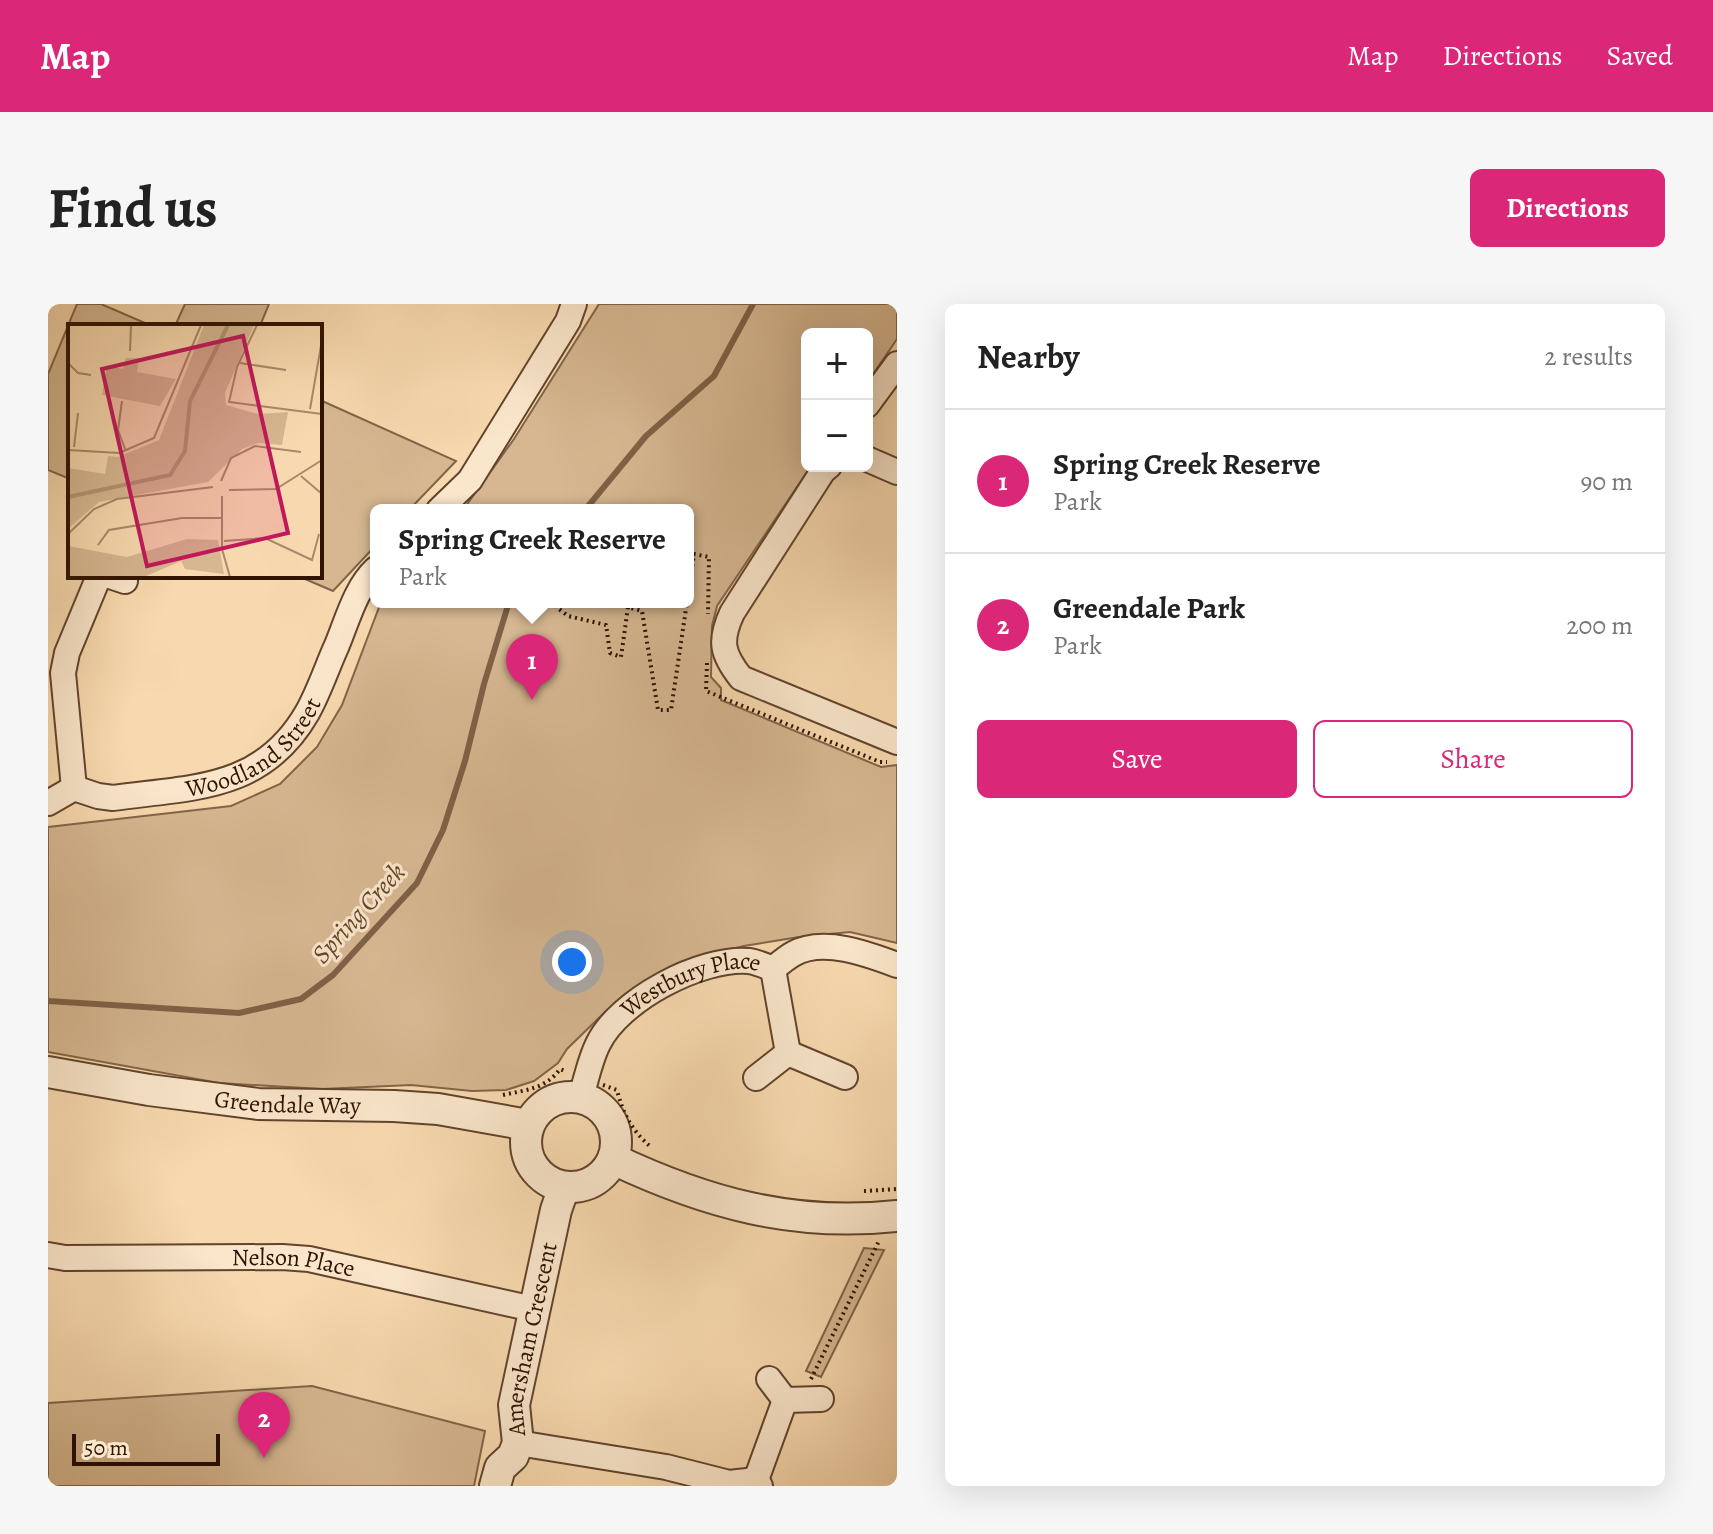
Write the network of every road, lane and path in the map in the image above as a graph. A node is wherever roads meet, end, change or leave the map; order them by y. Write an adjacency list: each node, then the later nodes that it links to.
1 (574, 304): 7 (street)
2 (897, 364): 3 (street)
3 (871, 400)
4 (873, 462): 6 (street)
5 (822, 472): 14 (street)
6 (897, 472)
7 (445, 504)
8 (370, 574): 15 (street, Woodland Street)
9 (98, 578): 15 (street)
10 (558, 608): 11 (path)
11 (628, 608)
12 (632, 608): 13 (path)
13 (686, 608)
14 (897, 742)
15 (74, 788): 16 (street)
16 (48, 803)
17 (897, 965): 18 (street, Westbury Place)
18 (773, 969): 19 (street); 23 (street, Westbury Place)
19 (788, 1053): 21 (street); 22 (street)
20 (48, 1072): 24 (street, Greendale Way)
21 (845, 1077)
22 (756, 1078)
23 (581, 1097): 24 (street); 25 (street)
24 (528, 1125): 26 (street)
25 (613, 1159): 26 (street); 27 (street)
26 (564, 1187): 29 (street, Amersham Crescent)
27 (888, 1228): 32 (path)
28 (48, 1255): 29 (street, Nelson Place)
29 (533, 1309): 33 (street, Amersham Crescent)
30 (769, 1379): 32 (street)
31 (821, 1399): 32 (street)
32 (785, 1400): 34 (street)
33 (518, 1443): 34 (street); 35 (street, Amersham Crescent)
34 (758, 1483)
35 (495, 1486)

